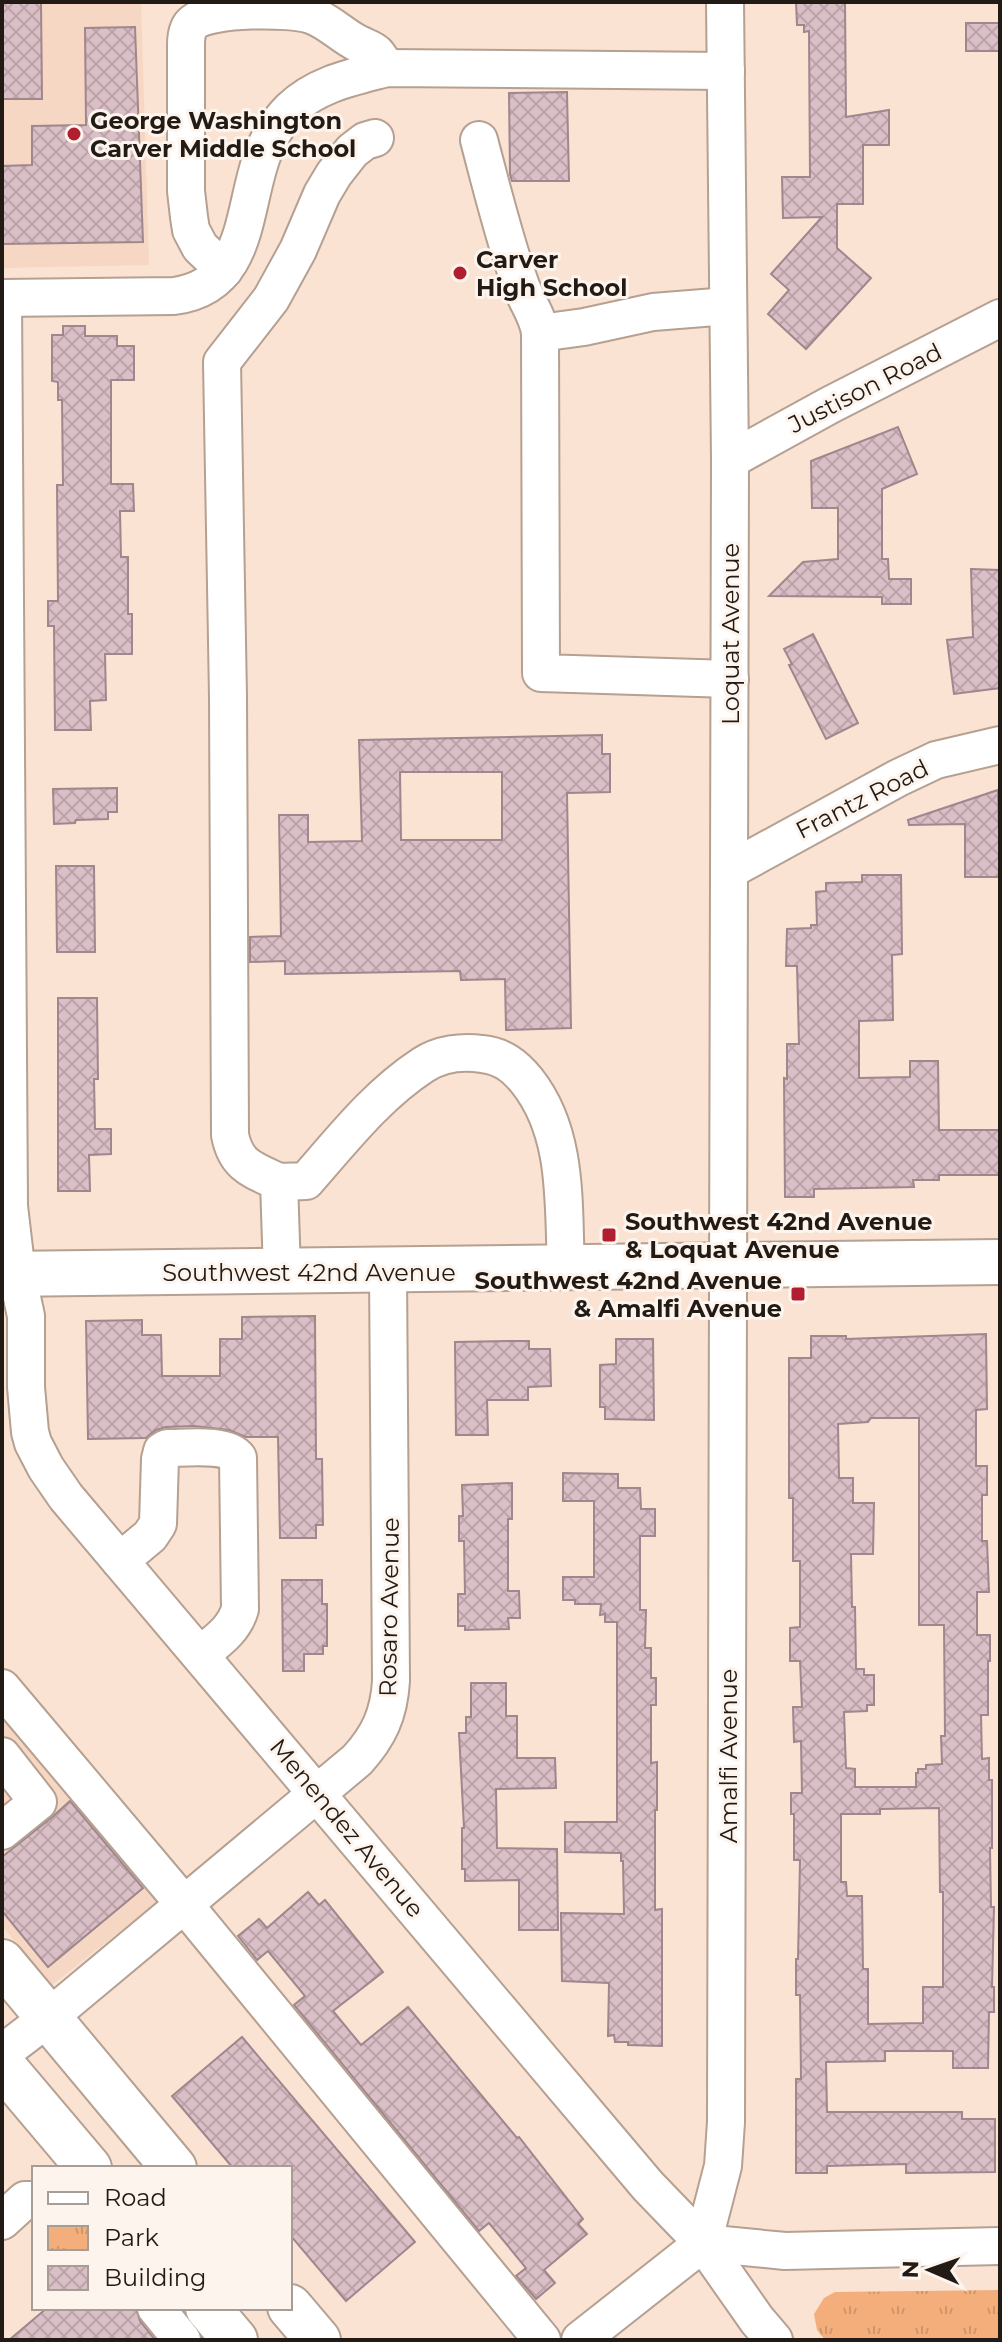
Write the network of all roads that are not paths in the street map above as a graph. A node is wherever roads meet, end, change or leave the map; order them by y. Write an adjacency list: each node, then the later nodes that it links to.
1 (725, 2): 3 (street, Loquat Avenue)
2 (387, 68): 3 (street); 6 (street); 6 (street)
3 (726, 71): 8 (street, Loquat Avenue)
4 (375, 138): 16 (street)
5 (479, 140): 10 (street)
6 (224, 270): 7 (street)
7 (2, 298): 15 (street, Menendez Avenue)
8 (728, 306): 10 (street); 11 (street, Loquat Avenue)
9 (1000, 318): 11 (street, Justison Road)
10 (540, 333): 12 (street)
11 (730, 460): 12 (street, Loquat Avenue)
12 (730, 679): 14 (street, Loquat Avenue)
13 (1000, 745): 14 (street, Frantz Road)
14 (730, 870): 18 (street, Loquat Avenue)
15 (5, 957): 22 (street, Menendez Avenue)
16 (279, 1182): 19 (street); 21 (street)
17 (1000, 1262): 18 (main road, Southwest 42nd Avenue)
18 (729, 1267): 19 (main road, Southwest 42nd Avenue); 37 (street, Amalfi Avenue)
19 (566, 1269): 20 (main road, Southwest 42nd Avenue)
20 (388, 1271): 21 (main road, Southwest 42nd Avenue); 28 (street, Rosaro Avenue)
21 (282, 1272): 22 (main road, Southwest 42nd Avenue)
22 (9, 1274): 23 (street, Menendez Avenue)
23 (18, 1446): 24 (street, Menendez Avenue)
24 (120, 1561): 25 (street, Menendez Avenue); 25 (street)
25 (200, 1655): 28 (street, Menendez Avenue)
26 (2, 1688): 30 (street)
27 (2, 1756): 29 (street)
28 (318, 1793): 30 (street, Rosaro Avenue); 37 (street, Menendez Avenue)
29 (2, 1831)
30 (184, 1904): 32 (street, Rosaro Avenue); 45 (street)
31 (2, 1962): 32 (main road)
32 (48, 2018): 33 (street, Rosaro Avenue); 36 (main road)
33 (2, 2053)
34 (2, 2065): 35 (main road)
35 (87, 2166)
36 (172, 2166)
37 (703, 2243): 38 (street); 46 (street); 47 (street, Menendez Avenue)
38 (1000, 2246)
39 (292, 2309): 44 (main road)
40 (158, 2310): 42 (street)
41 (210, 2310): 43 (main road)
42 (182, 2340)
43 (235, 2340)
44 (318, 2340)
45 (542, 2340)
46 (580, 2340)
47 (774, 2340)

